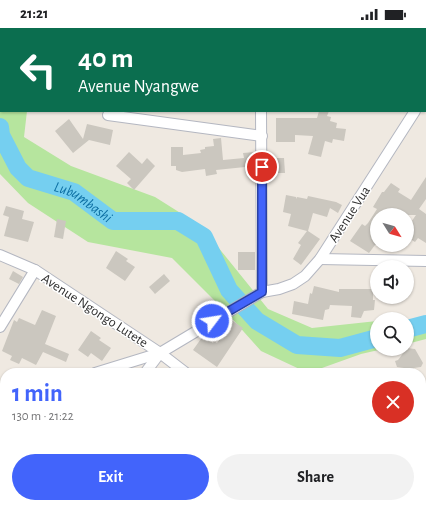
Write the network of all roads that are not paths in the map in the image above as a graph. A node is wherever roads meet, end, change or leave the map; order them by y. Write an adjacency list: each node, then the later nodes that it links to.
1 (261, 112): 4 (street)
2 (414, 112): 6 (street, Avenue Vua)
3 (108, 115): 4 (street)
4 (262, 136): 9 (street)
5 (0, 255): 8 (street, Avenue Ngongo Lutete)
6 (320, 259): 7 (street); 9 (street, Avenue Vua)
7 (426, 261)
8 (35, 270): 10 (street); 11 (street, Avenue Ngongo Lutete)
9 (260, 293): 11 (street, Avenue Vua)
10 (0, 326)
11 (160, 353): 12 (street); 13 (street); 14 (street, Avenue Ngongo Lutete)
12 (111, 368)
13 (149, 368)
14 (180, 368)

